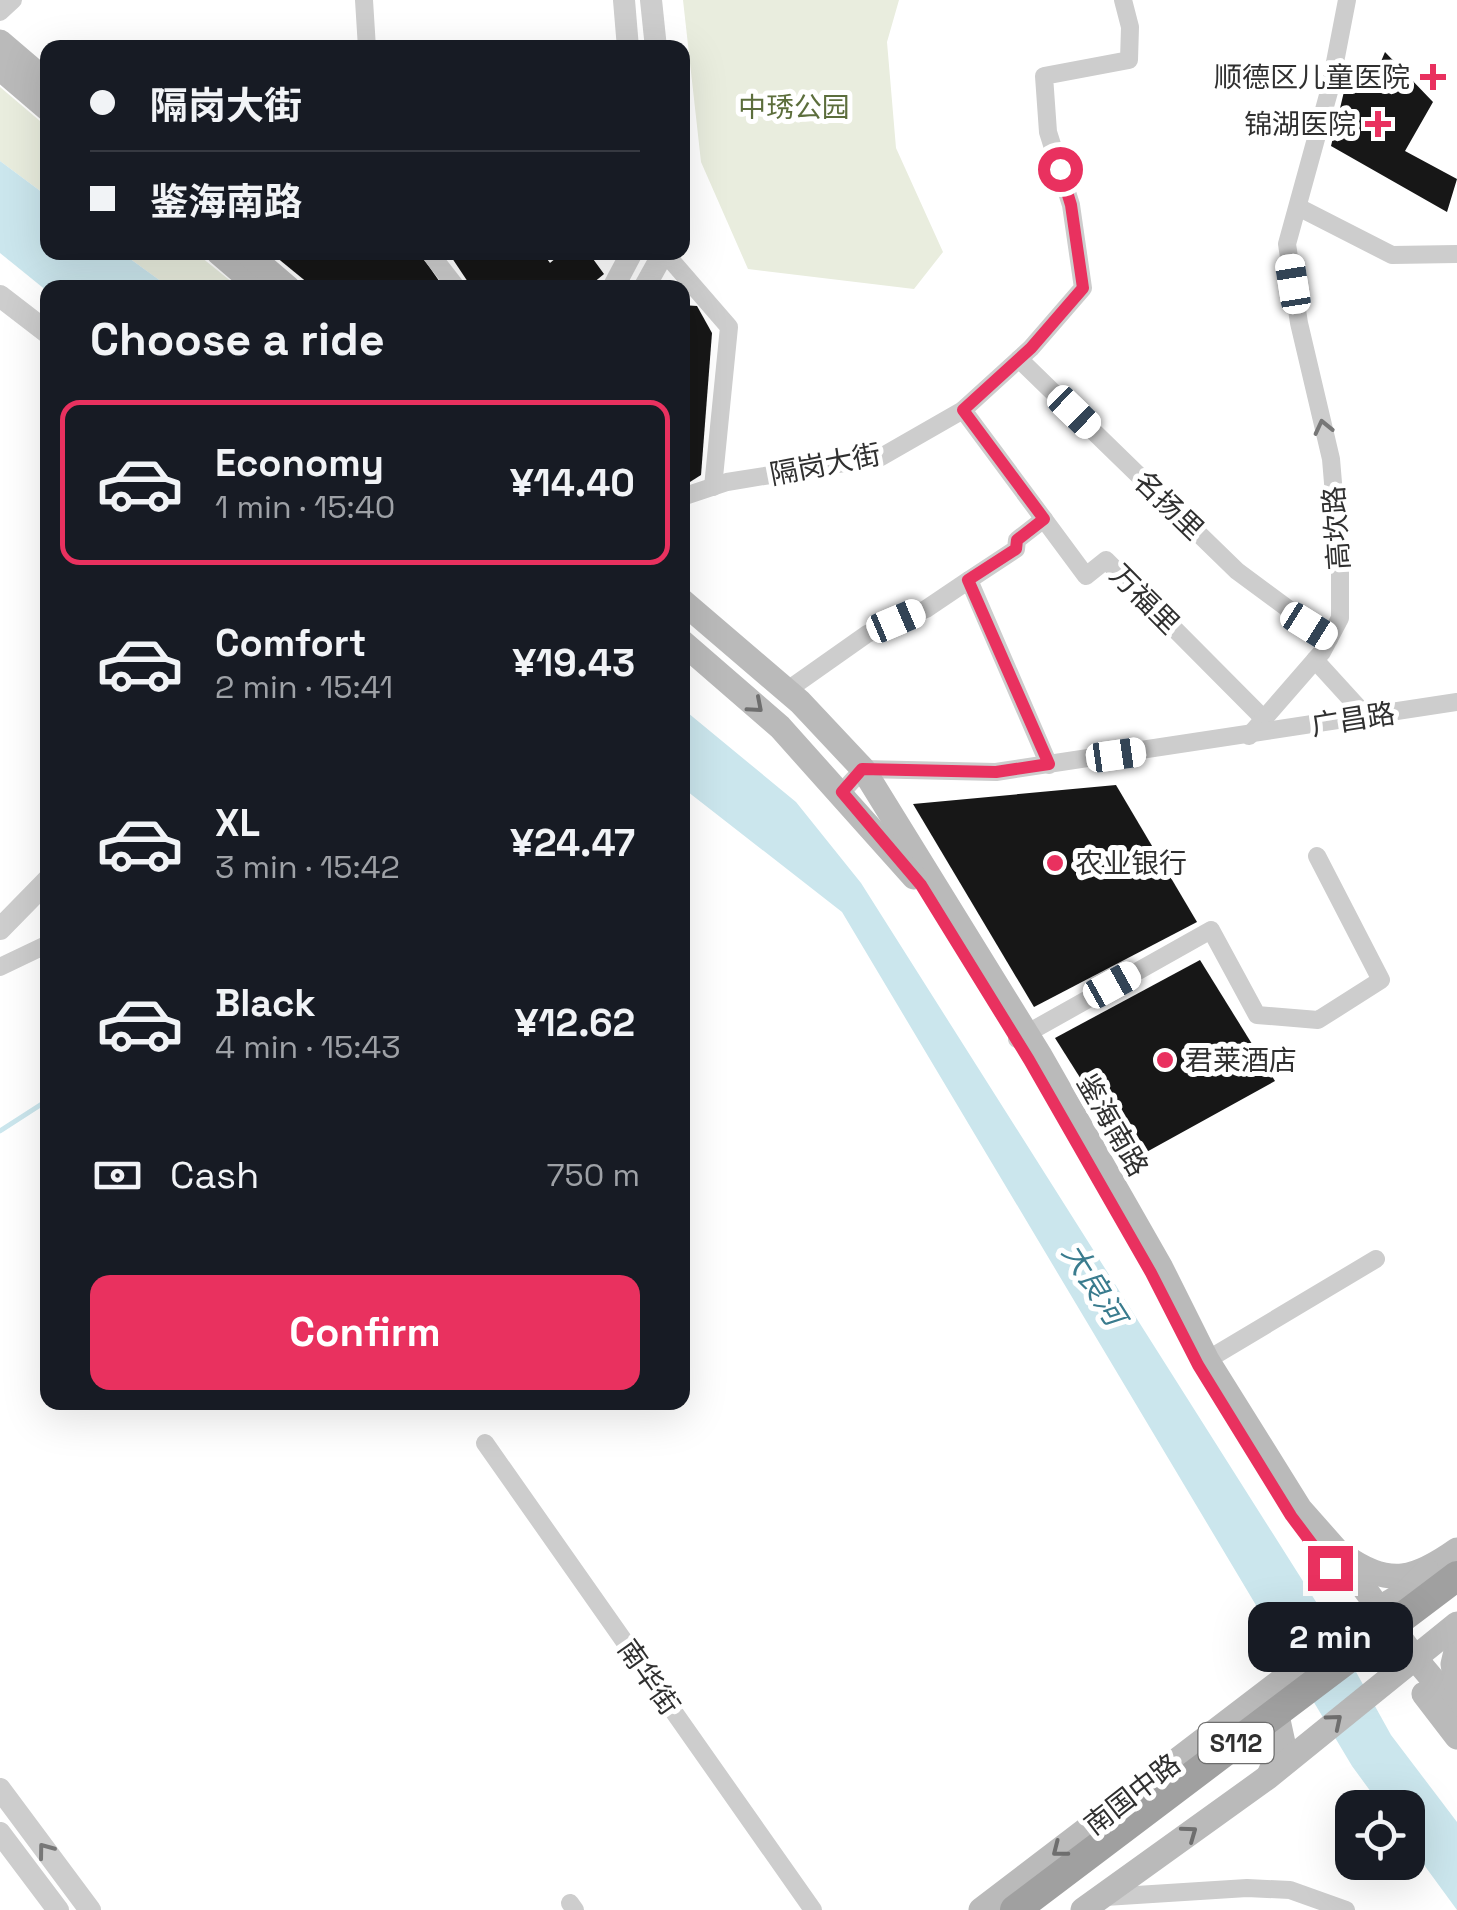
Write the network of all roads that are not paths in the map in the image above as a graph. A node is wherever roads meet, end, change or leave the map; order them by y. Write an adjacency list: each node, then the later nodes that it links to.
1 (12, 0): 7 (street)
2 (364, 0): 8 (street)
3 (624, 0): 9 (street)
4 (651, 0): 10 (street)
5 (1124, 0): 28 (street, 隔岗大街)
6 (1346, 0): 15 (street, 高坎路)
7 (0, 12)
8 (366, 40)
9 (627, 40)
10 (655, 40)
11 (0, 42): 13 (main road)
12 (0, 68): 14 (main road)
13 (40, 76)
14 (40, 102)
15 (1298, 207): 16 (street); 35 (street, 高坎路, one-way to 15)
16 (1457, 254)
17 (227, 260): 21 (main road)
18 (255, 260): 22 (main road)
19 (435, 260): 23 (street)
20 (671, 260): 24 (street)
21 (251, 280)
22 (279, 280)
23 (451, 280)
24 (688, 280)
25 (690, 282): 30 (street)
26 (0, 296): 27 (street)
27 (40, 327)
28 (1020, 359): 29 (street, 隔岗大街); 35 (street, 名扬里)
29 (963, 410): 30 (street, 隔岗大街); 32 (street, 万福里)
30 (712, 487): 31 (street, 隔岗大街)
31 (690, 495)
32 (1044, 519): 33 (street); 41 (street, 万福里)
33 (968, 580): 38 (street); 43 (street)
34 (690, 608): 44 (main road, 鉴海南路)
35 (1329, 639): 37 (street, 高坎路)
36 (690, 649): 45 (main road, 鉴海南路, one-way to 45)
37 (1315, 660): 40 (street); 41 (street, 高坎路)
38 (789, 689)
39 (1457, 702): 40 (street, 广昌路)
40 (1367, 717): 42 (street, 广昌路)
41 (1264, 719): 42 (street, 高坎路)
42 (1249, 736): 43 (street)
43 (1049, 764): 44 (street)
44 (862, 769): 45 (street); 53 (main road, 鉴海南路)
45 (842, 792): 53 (main road, 鉴海南路)
46 (1317, 856): 53 (street)
47 (40, 868): 49 (street)
48 (40, 888): 50 (street)
49 (0, 908)
50 (0, 928)
51 (40, 948): 52 (street)
52 (0, 967)
53 (1021, 1036): 55 (main road, 鉴海南路); 61 (main road, 鉴海南路)
54 (1376, 1259): 55 (street)
55 (1207, 1360): 58 (main road, 鉴海南路)
56 (485, 1443): 75 (street, 南华街)
57 (1457, 1550): 59 (main road)
58 (1338, 1552): 59 (main road); 61 (main road, 鉴海南路)
59 (1442, 1574): 61 (main road, 南国中路); 77 (highway, 南国中路 / S112, bridge)
60 (1457, 1600): 78 (highway, 南国中路 / S112)
61 (1372, 1612): 64 (main road, 鉴海南路); 67 (main road, 南国中路)
62 (1457, 1624): 64 (main road)
63 (1457, 1648): 65 (main road)
64 (1408, 1661): 66 (main road, 鉴海南路); 68 (main road, 鉴海南路); 69 (main road, one-way to 64)
65 (1457, 1689)
66 (1457, 1708)
67 (1219, 1726): 69 (main road); 76 (main road, 南国中路, one-way to 76)
68 (1457, 1736)
69 (1268, 1777): 72 (main road, one-way to 69)
70 (0, 1789): 74 (street, one-way to 70)
71 (0, 1833): 73 (street)
72 (1091, 1904): 79 (street)
73 (58, 1910)
74 (90, 1910)
75 (814, 1910)
76 (981, 1910)
77 (1015, 1910)
78 (1048, 1910)
79 (1346, 1910)

